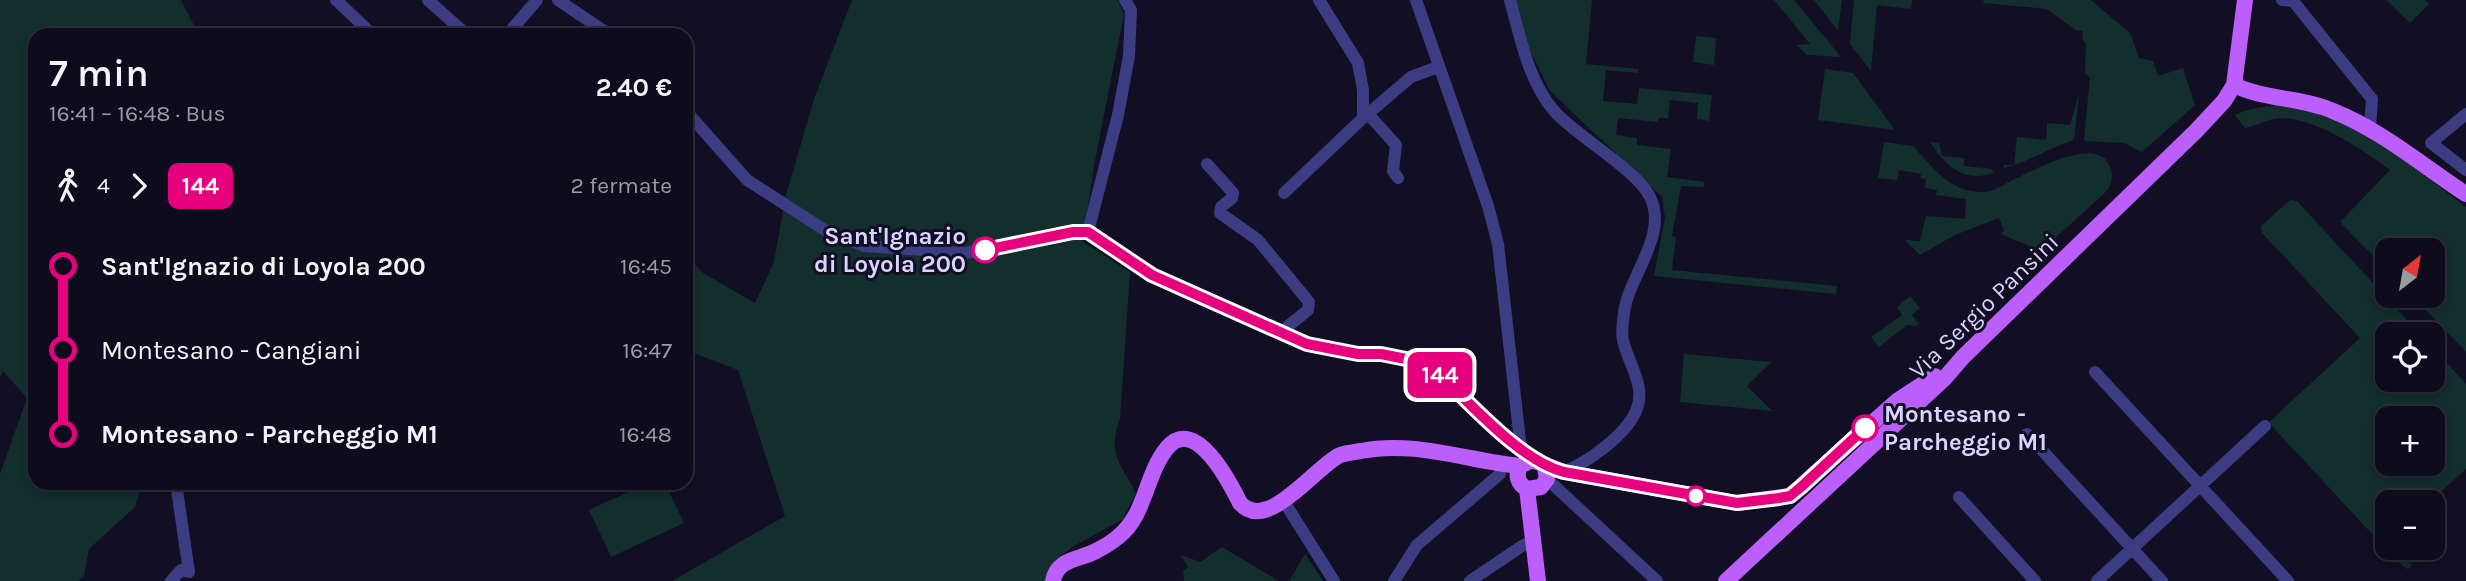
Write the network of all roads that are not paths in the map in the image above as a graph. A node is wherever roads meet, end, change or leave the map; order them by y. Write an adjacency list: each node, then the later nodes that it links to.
1 (337, 0): 12 (street)
2 (428, 0): 13 (street)
3 (537, 0): 14 (street)
4 (558, 0): 15 (street)
5 (1125, 0): 27 (street)
6 (1320, 0): 19 (street)
7 (1416, 0): 16 (street)
8 (1510, 0): 35 (street)
9 (2245, 0): 17 (main road)
10 (2282, 0): 21 (street)
11 (2295, 0): 21 (street)
12 (366, 28)
13 (459, 28)
14 (513, 28)
15 (600, 28)
16 (1438, 66): 19 (street); 34 (street)
17 (2234, 85): 21 (main road); 29 (main road, Via Sergio Pansini)
18 (2466, 114): 23 (street)
19 (1366, 116): 24 (street); 25 (street)
20 (693, 119): 27 (street)
21 (2371, 129): 26 (main road)
22 (1207, 164): 28 (street)
23 (2466, 170)
24 (1398, 178)
25 (1284, 192)
26 (2466, 194)
27 (1088, 232): 28 (street)
28 (1281, 332): 34 (street)
29 (1963, 357): 35 (main road); 50 (main road, Via Sergio Pansini)
30 (2095, 372): 36 (street)
31 (2264, 426): 36 (street)
32 (2027, 434): 41 (street)
33 (1499, 469): 34 (main road); 39 (main road); 46 (street)
34 (1529, 469): 35 (main road); 40 (main road); 49 (street)
35 (1564, 472)
36 (2200, 486): 41 (street); 54 (street)
37 (177, 490): 42 (street)
38 (1959, 497): 51 (street)
39 (1283, 500): 44 (main road); 45 (street)
40 (1533, 541): 47 (street); 48 (main road)
41 (2132, 549): 52 (street); 53 (street)
42 (194, 577): 43 (street)
43 (172, 581)
44 (1053, 581)
45 (1334, 581)
46 (1394, 581)
47 (1470, 581)
48 (1538, 581)
49 (1657, 581)
50 (1726, 581)
51 (2035, 581)
52 (2097, 581)
53 (2162, 581)
54 (2288, 581)

